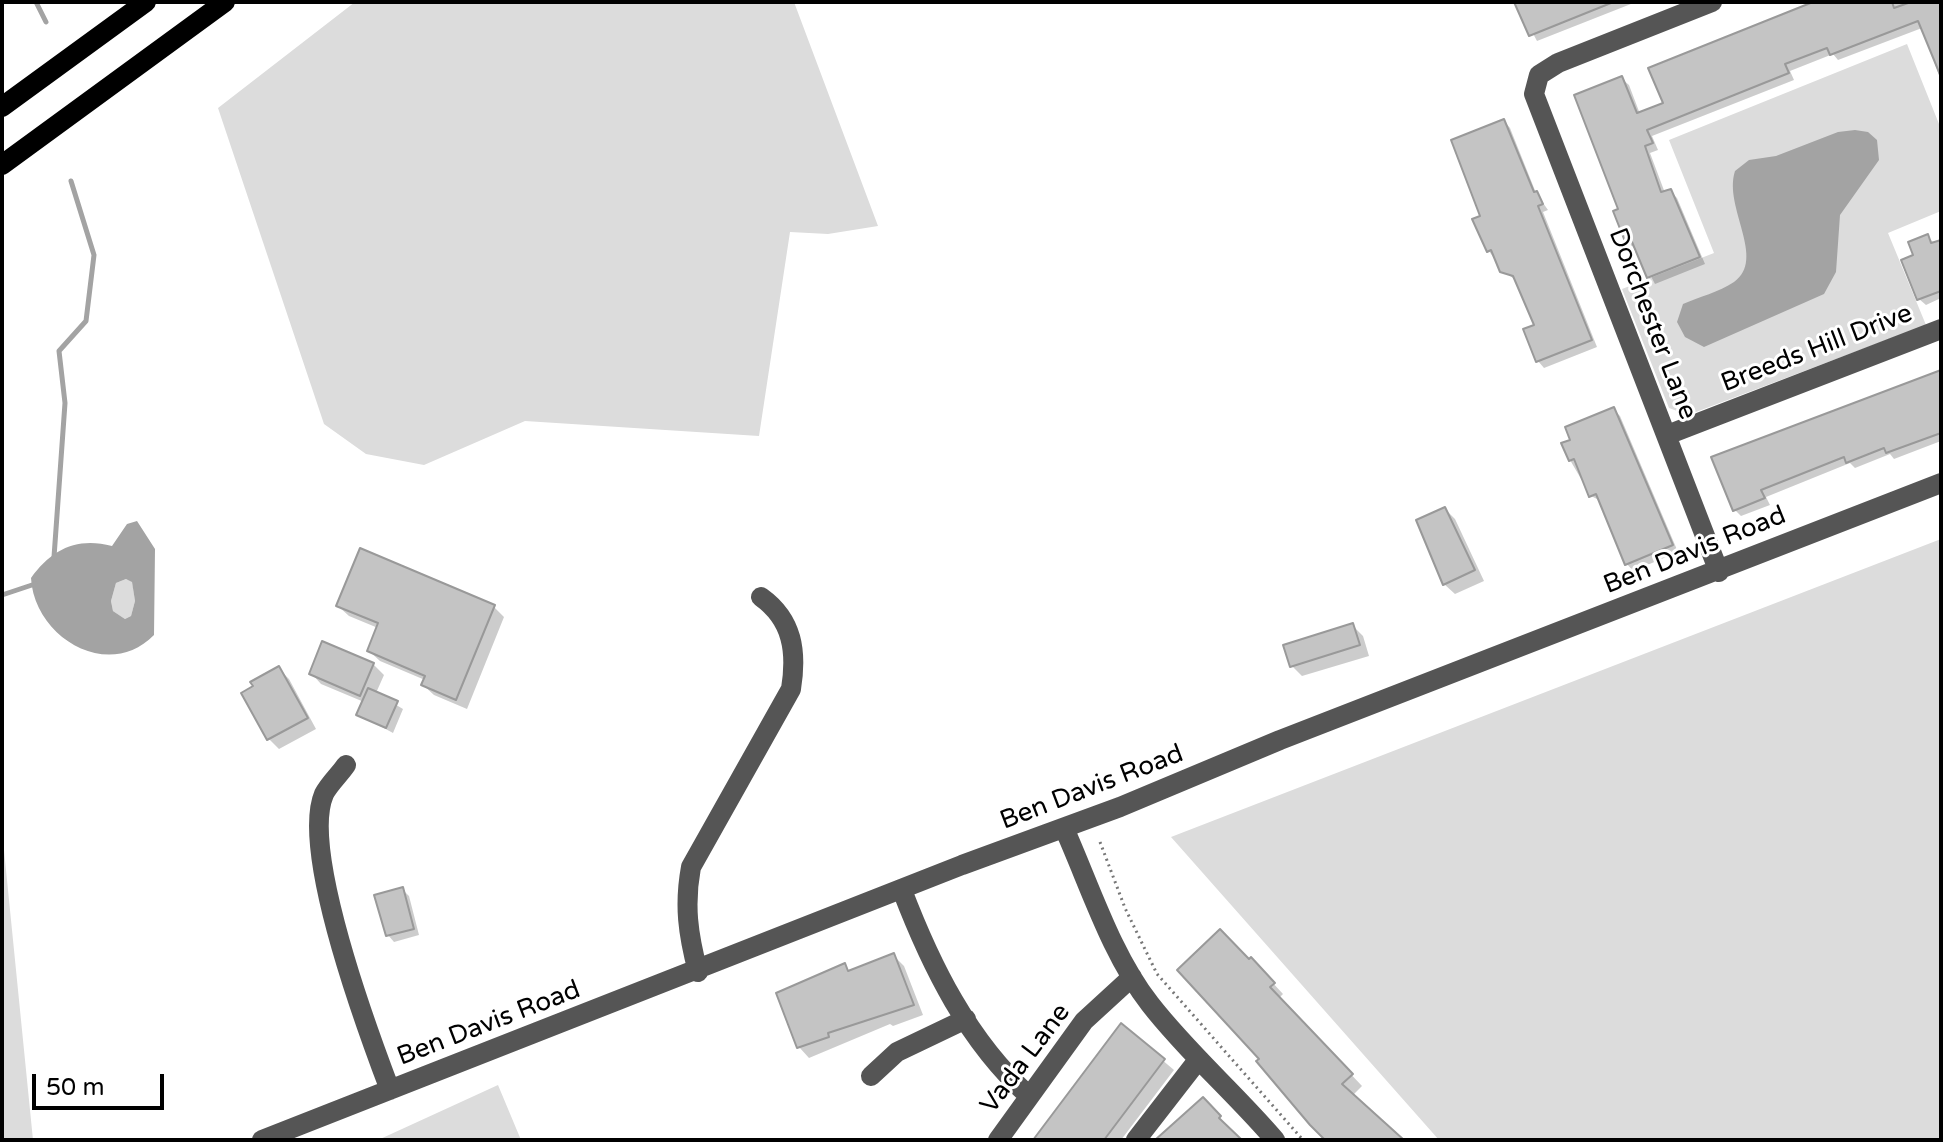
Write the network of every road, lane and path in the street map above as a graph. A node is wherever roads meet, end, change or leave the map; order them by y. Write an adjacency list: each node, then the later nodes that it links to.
1 (146, 2): 4 (main road)
2 (225, 2): 5 (main road)
3 (1712, 2): 7 (street, Dorchester Lane)
4 (2, 107)
5 (2, 165)
6 (1941, 329): 7 (street, Breeds Hill Drive)
7 (1667, 435): 9 (street, Dorchester Lane)
8 (1941, 483): 9 (street, Ben Davis Road)
9 (1719, 572): 12 (street, Ben Davis Road)
10 (761, 597): 15 (street)
11 (346, 765): 20 (street)
12 (1064, 828): 14 (street, Ben Davis Road); 16 (street)
13 (1100, 842): 26 (path)
14 (902, 890): 15 (street, Ben Davis Road); 17 (street)
15 (698, 972): 20 (street, Ben Davis Road)
16 (1132, 977): 18 (street); 21 (street, Vada Lane)
17 (966, 1019): 19 (street); 21 (street)
18 (1198, 1060): 24 (street); 25 (street)
19 (871, 1076)
20 (390, 1090): 22 (street, Ben Davis Road)
21 (1029, 1096): 23 (street, Vada Lane)
22 (262, 1140)
23 (998, 1140)
24 (1136, 1140)
25 (1275, 1140)
26 (1303, 1140)

